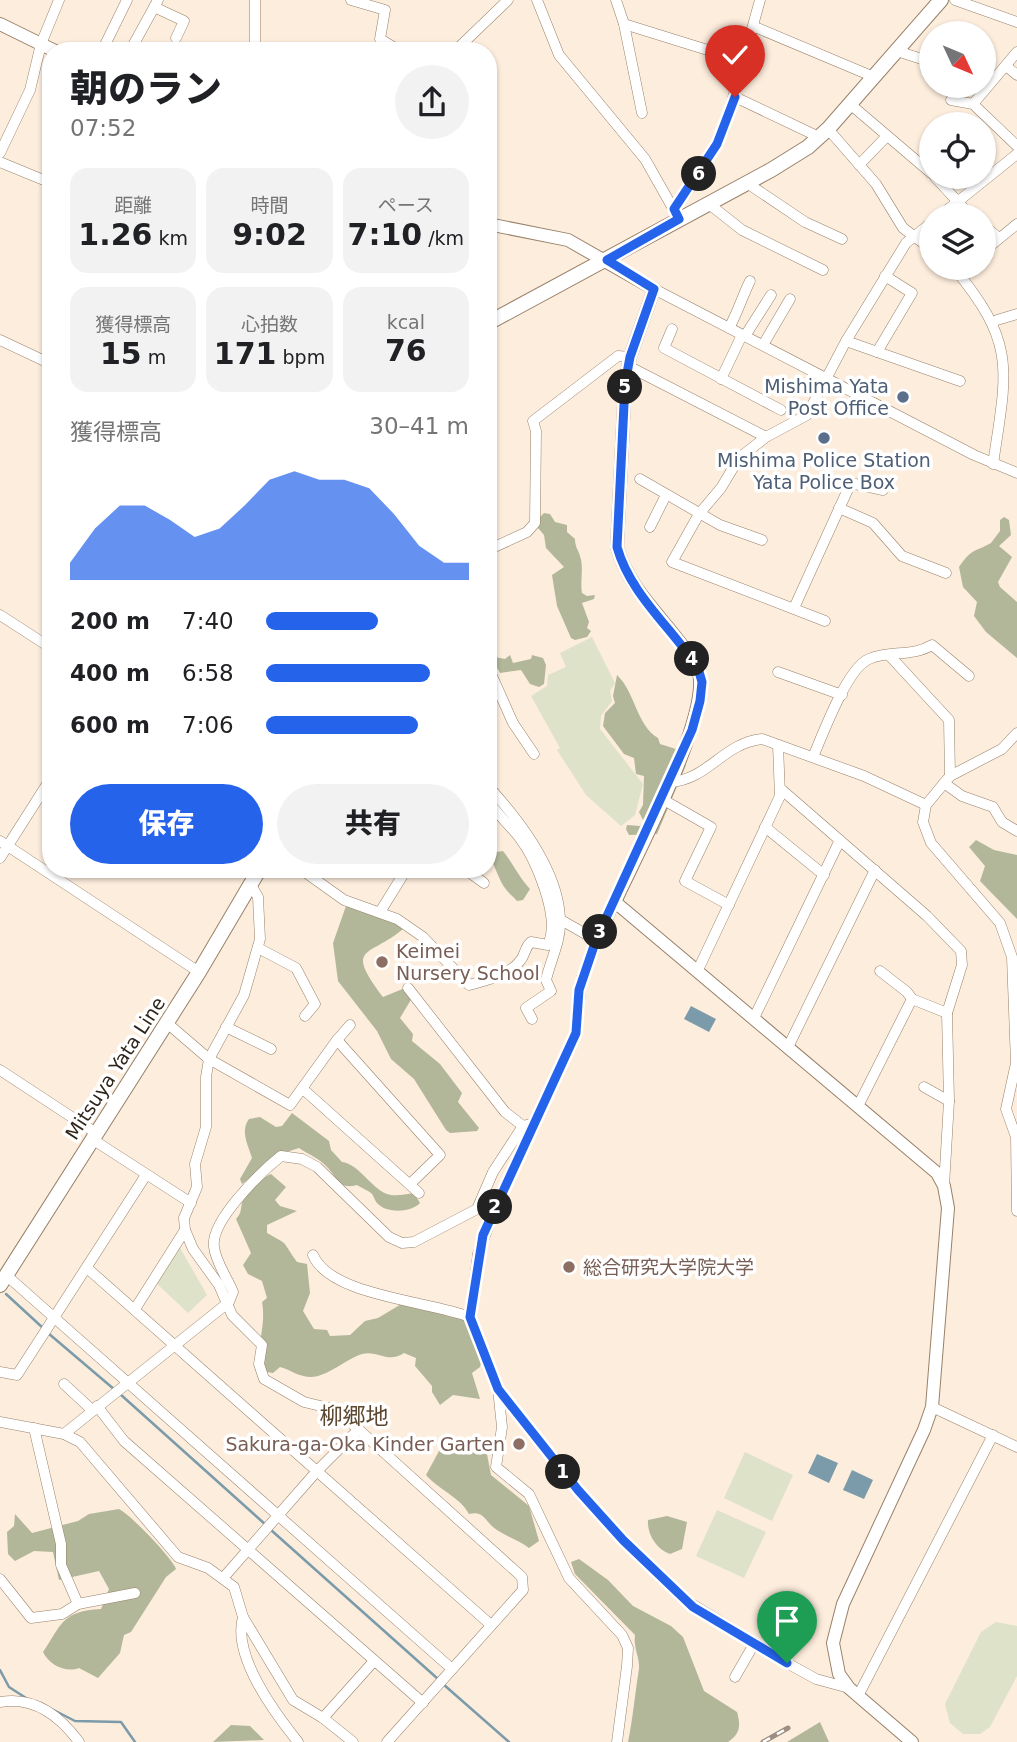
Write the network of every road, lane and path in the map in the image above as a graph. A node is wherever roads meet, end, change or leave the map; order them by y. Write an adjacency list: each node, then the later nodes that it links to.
1 (59, 0): 22 (street)
2 (127, 0): 17 (street)
3 (256, 0): 19 (street)
4 (351, 0): 20 (street)
5 (508, 0): 21 (street)
6 (537, 0): 49 (street)
7 (616, 0): 14 (street)
8 (760, 0): 15 (street)
9 (941, 0): 23 (main road)
10 (955, 0): 12 (street)
11 (156, 3): 16 (street); 18 (street)
12 (1017, 22)
13 (0, 24): 22 (street)
14 (624, 24): 26 (street); 35 (street)
15 (755, 27): 26 (street); 30 (street)
16 (176, 38)
17 (106, 42)
18 (135, 42)
19 (255, 42)
20 (386, 42)
21 (464, 42)
22 (41, 44): 39 (street)
23 (897, 51): 25 (street); 30 (main road)
24 (1017, 52): 27 (street)
25 (919, 58)
26 (743, 61): 31 (street)
27 (1002, 69): 28 (street); 29 (street); 34 (street)
28 (996, 70)
29 (1017, 75)
30 (874, 77): 33 (main road)
31 (735, 97): 36 (street); 49 (street)
32 (951, 100): 34 (street)
33 (850, 104): 36 (main road); 37 (street)
34 (973, 104): 38 (street)
35 (642, 113)
36 (824, 133): 43 (street); 45 (main road)
37 (886, 137): 42 (street); 43 (street)
38 (1017, 146)
39 (0, 153)
40 (1017, 154): 47 (street)
41 (0, 162): 44 (street)
42 (919, 162)
43 (859, 165): 53 (street)
44 (42, 179)
45 (747, 183): 48 (main road); 56 (street)
46 (945, 189): 47 (street)
47 (957, 203)
48 (709, 204): 49 (main road); 60 (street)
49 (676, 214): 59 (main road)
50 (1017, 224): 55 (street)
51 (497, 226): 59 (street)
52 (919, 232): 53 (street)
53 (914, 236): 57 (street); 61 (street)
54 (996, 236): 55 (street)
55 (999, 238): 58 (street)
56 (842, 239)
57 (919, 240)
58 (996, 241)
59 (607, 260): 64 (street); 68 (main road)
60 (823, 270)
61 (885, 276): 74 (street); 76 (street)
62 (966, 280): 69 (street)
63 (750, 281): 70 (street)
64 (654, 289): 70 (street); 78 (street)
65 (771, 295): 72 (street)
66 (790, 299): 75 (street)
67 (1017, 314): 69 (street)
68 (497, 318)
69 (997, 320): 82 (street)
70 (729, 328): 72 (street)
71 (672, 329): 80 (street)
72 (744, 335): 75 (street); 80 (street)
73 (0, 340): 77 (street)
74 (846, 341): 76 (street); 79 (street)
75 (763, 345): 79 (street)
76 (877, 352): 81 (street)
77 (42, 361)
78 (629, 362): 84 (street); 94 (street); 111 (street)
79 (826, 378): 84 (street); 85 (street)
80 (721, 379): 83 (street)
81 (960, 381)
82 (1013, 391): 85 (street)
83 (781, 410)
84 (766, 437): 91 (street)
85 (993, 464): 86 (street)
86 (1017, 473)
87 (640, 479): 89 (street)
88 (883, 490): 90 (street)
89 (666, 495): 91 (street); 92 (street)
90 (839, 508): 95 (street); 96 (street)
91 (699, 514): 93 (street); 96 (street)
92 (650, 527)
93 (762, 540)
94 (497, 546)
95 (946, 573)
96 (794, 608): 98 (street)
97 (0, 615): 99 (street)
98 (825, 621)
99 (42, 642)
100 (889, 654): 102 (street); 104 (street); 110 (street)
101 (778, 672): 104 (street)
102 (970, 676)
103 (497, 687): 108 (street)
104 (842, 695): 109 (street)
105 (1017, 733): 106 (street)
106 (1013, 743): 110 (street)
107 (778, 745): 109 (street); 111 (street); 113 (street)
108 (534, 754)
109 (813, 757): 116 (street)
110 (947, 780): 116 (street); 119 (street)
111 (670, 782): 115 (street)
112 (42, 790): 121 (street)
113 (782, 790): 118 (street); 120 (street)
114 (497, 796): 136 (street)
115 (662, 799): 133 (street); 134 (street)
116 (926, 806): 169 (street)
117 (497, 810): 138 (street)
118 (765, 827): 125 (street); 134 (street)
119 (1017, 831)
120 (840, 840): 124 (street); 125 (street)
121 (4, 843): 122 (street); 123 (street)
122 (0, 858)
123 (42, 868)
124 (875, 870): 146 (street); 154 (street)
125 (824, 875): 149 (street)
126 (57, 878): 142 (street)
127 (255, 878): 132 (main road, Mitsuya Yata Line)
128 (313, 878): 135 (street)
129 (401, 878): 135 (street)
130 (477, 878): 131 (street)
131 (484, 883)
132 (251, 886): 139 (street); 142 (main road, Mitsuya Yata Line)
133 (615, 902): 137 (street); 143 (street)
134 (729, 905): 143 (street)
135 (380, 912): 138 (street)
136 (561, 920): 137 (street); 140 (street)
137 (596, 940): 162 (street)
138 (548, 945): 140 (street)
139 (258, 947): 147 (street); 152 (street)
140 (548, 970): 148 (street)
141 (880, 971): 145 (street)
142 (199, 972): 150 (main road, Mitsuya Yata Line)
143 (697, 972): 149 (street)
144 (408, 988): 162 (street)
145 (912, 999): 146 (street); 161 (street)
146 (947, 1013): 160 (street)
147 (305, 1016)
148 (532, 1018)
149 (754, 1018): 154 (street)
150 (167, 1023): 156 (street); 163 (main road, Mitsuya Yata Line)
151 (350, 1026): 153 (street)
152 (226, 1027): 155 (street); 156 (street)
153 (337, 1040): 159 (street); 165 (street)
154 (788, 1047): 161 (street)
155 (271, 1049)
156 (209, 1059): 159 (street); 168 (street)
157 (0, 1070): 163 (street)
158 (924, 1087): 160 (street)
159 (303, 1089): 165 (street)
160 (948, 1101): 166 (street)
161 (858, 1106): 166 (street)
162 (528, 1125): 174 (street); 177 (street)
163 (94, 1136): 164 (street); 173 (main road, Mitsuya Yata Line)
164 (146, 1175): 168 (street); 172 (street)
165 (410, 1184): 167 (street)
166 (944, 1186): 183 (street)
167 (419, 1193)
168 (191, 1203): 170 (street)
169 (1017, 1211)
170 (185, 1230): 174 (street); 175 (street)
171 (313, 1255): 177 (street)
172 (87, 1268): 175 (street); 176 (street)
173 (3, 1280): 176 (street)
174 (229, 1302): 178 (street); 187 (street)
175 (135, 1309): 178 (street)
176 (55, 1317): 179 (street); 180 (street)
177 (470, 1317): 182 (street)
178 (175, 1345): 180 (street); 191 (street)
179 (0, 1371)
180 (128, 1381): 184 (street); 192 (street)
181 (64, 1384): 184 (street)
182 (498, 1389): 200 (street); 212 (street)
183 (932, 1407): 189 (street); 204 (street)
184 (94, 1408): 188 (street); 193 (street)
185 (0, 1422): 186 (street)
186 (34, 1428): 188 (street); 197 (street)
187 (358, 1430): 191 (street); 199 (street)
188 (64, 1434): 194 (street)
189 (993, 1436): 190 (street); 204 (street)
190 (1017, 1447)
191 (317, 1471): 192 (street); 199 (street)
192 (276, 1518): 193 (street); 202 (street)
193 (247, 1551): 194 (street); 201 (street)
194 (223, 1577): 198 (street)
195 (0, 1579): 197 (street)
196 (135, 1593): 197 (street)
197 (78, 1604)
198 (243, 1617): 207 (street); 209 (street)
199 (491, 1625): 202 (street)
200 (754, 1644): 203 (street); 204 (street)
201 (374, 1661): 206 (street); 207 (street)
202 (452, 1669): 206 (street)
203 (734, 1677)
204 (853, 1692): 213 (street)
205 (0, 1702): 208 (street)
206 (423, 1703): 211 (street)
207 (323, 1718): 210 (street)
208 (79, 1742)
209 (298, 1742)
210 (353, 1742)
211 (387, 1742)
212 (617, 1742)
213 (912, 1742)

